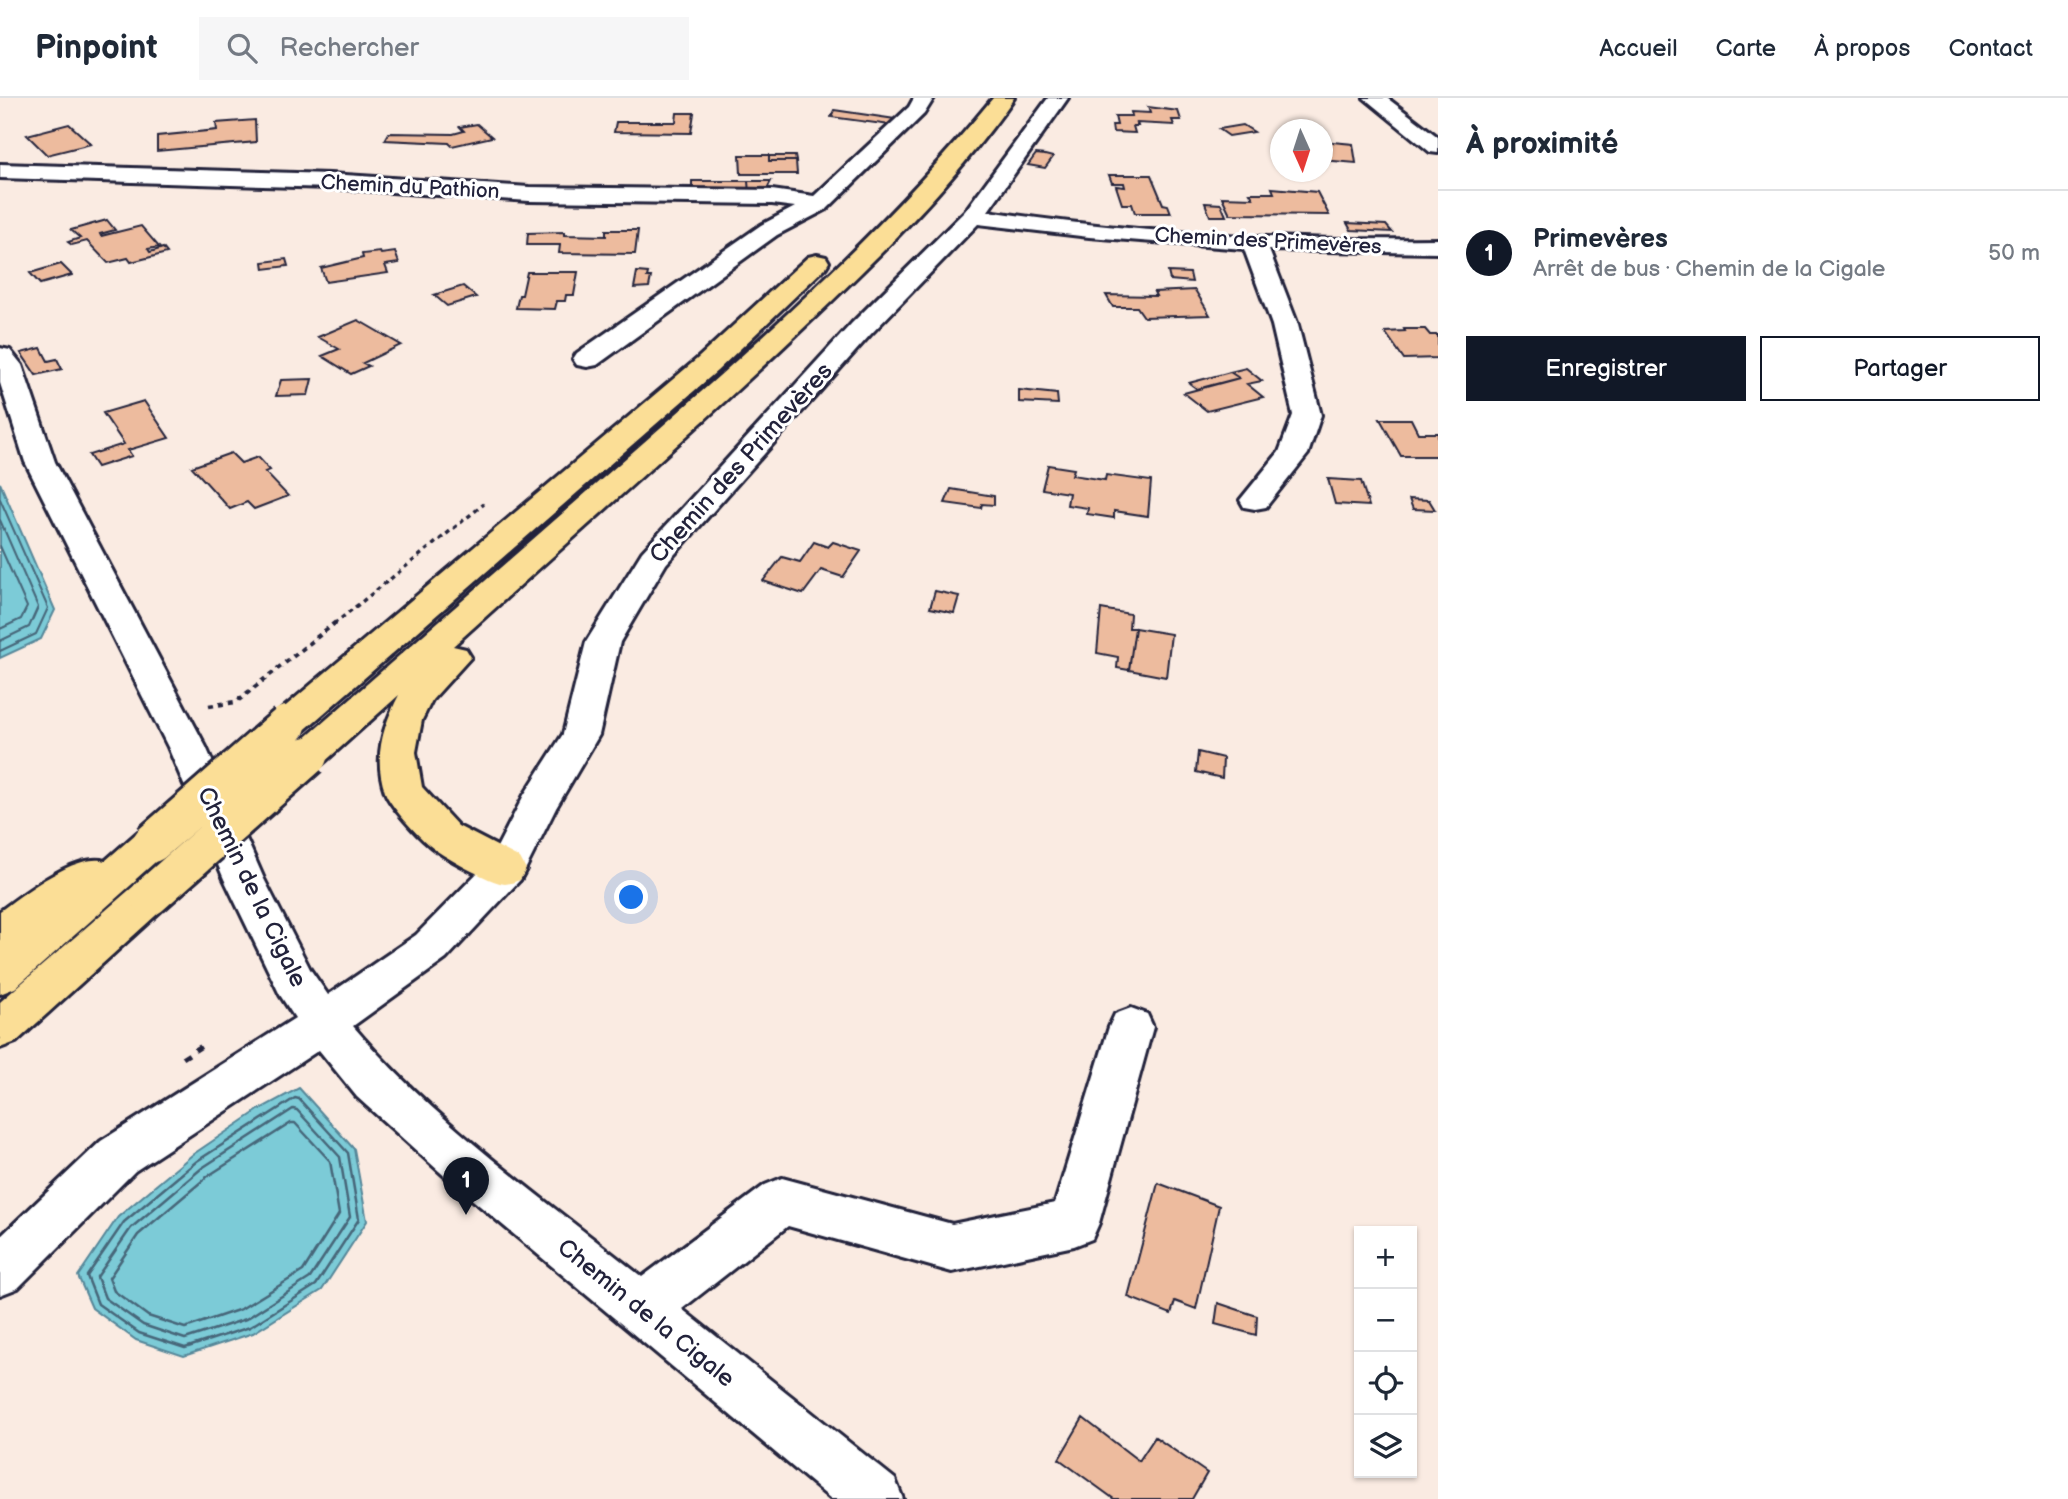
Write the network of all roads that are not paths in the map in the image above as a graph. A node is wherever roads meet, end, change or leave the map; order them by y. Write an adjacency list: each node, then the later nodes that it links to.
1 (924, 98): 8 (street)
2 (973, 98): 17 (main road)
3 (1003, 98): 14 (main road)
4 (1058, 98): 9 (street, Chemin des Primevères)
5 (1374, 98): 6 (street)
6 (1438, 147)
7 (0, 171): 8 (street, Chemin du Pathion)
8 (819, 204): 13 (street)
9 (973, 216): 10 (street, Chemin des Primevères); 19 (street, Chemin des Primevères)
10 (1254, 243): 11 (street, Chemin des Primevères); 16 (street)
11 (1438, 246)
12 (0, 356): 15 (street, Chemin de la Cigale)
13 (587, 359)
14 (708, 401): 17 (main road); 19 (main road)
15 (11, 412): 22 (street, Chemin de la Cigale)
16 (1255, 500)
17 (297, 740): 18 (main road, bridge); 24 (main road, bridge)
18 (152, 843): 20 (main road); 21 (main road)
19 (506, 869): 22 (street, Chemin des Primevères)
20 (0, 934)
21 (0, 976)
22 (323, 1023): 25 (street, Chemin des Primevères); 26 (street, Chemin de la Cigale)
23 (1131, 1027): 26 (street)
24 (0, 1029)
25 (0, 1271)
26 (641, 1309): 27 (street, Chemin de la Cigale)
27 (875, 1499)

